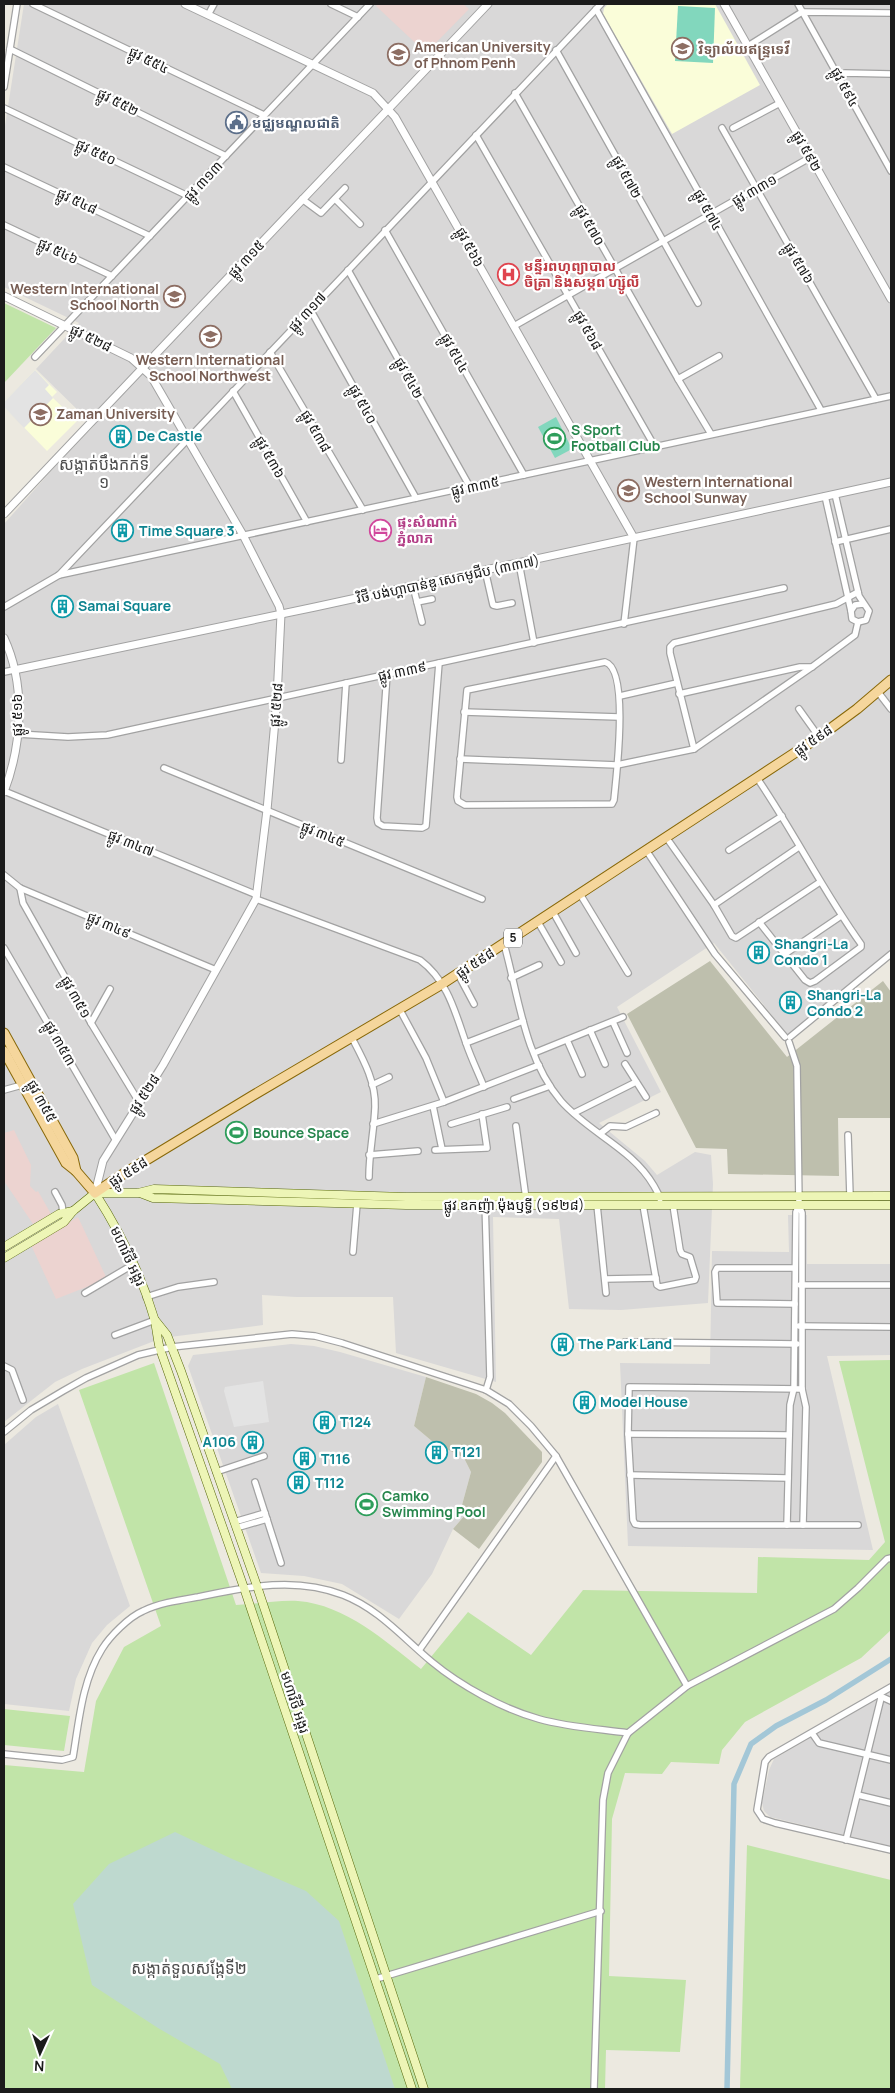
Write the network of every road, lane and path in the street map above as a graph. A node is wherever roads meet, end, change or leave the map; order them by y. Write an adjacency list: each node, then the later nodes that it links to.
1 (17, 4): 17 (street)
2 (33, 4): 27 (street, ផ្លូវ ៥៥៤)
3 (185, 4): 14 (street, ផ្លូវ ៥៦៦)
4 (214, 4): 14 (street)
5 (331, 4): 15 (street)
6 (370, 4): 15 (street, ផ្លូវ ៣១៣)
7 (488, 4): 25 (street, ផ្លូវ ៣១៥)
8 (601, 4): 11 (street, ផ្លូវ ៣១៧)
9 (724, 4): 16 (street, ផ្លូវ ៥៩២)
10 (798, 4): 12 (street, ផ្លូវ ៥៩៤)
11 (596, 10): 18 (street, ផ្លូវ ៣១៧); 41 (street, ផ្លូវ ៥៧៤)
12 (802, 12): 13 (street); 16 (street); 21 (street, ផ្លូវ ៥៩៤)
13 (891, 12)
14 (208, 15): 19 (street, ផ្លូវ ៥៦៦)
15 (358, 17): 19 (street, ផ្លូវ ៣១៣)
16 (748, 46): 24 (street, ផ្លូវ ៥៩២)
17 (10, 49): 22 (street); 31 (street, ផ្លូវ ៥៥២)
18 (556, 50): 23 (street, ផ្លូវ ៣១៧); 46 (street, ផ្លូវ ៥៧២)
19 (312, 65): 25 (street, ផ្លូវ ៥៦៦); 27 (street, ផ្លូវ ៣១៣)
20 (891, 74): 21 (street)
21 (838, 75): 34 (street, ផ្លូវ ៥៩៤)
22 (4, 87)
23 (515, 93): 30 (street, ផ្លូវ ៣១៧); 47 (street, ផ្លូវ ៥៧០)
24 (780, 103): 29 (street); 32 (street, ផ្លូវ ៥៩២)
25 (388, 107): 35 (street, ផ្លូវ ៥៦៦); 39 (street, ផ្លូវ ៣១៥)
26 (4, 108): 38 (street, ផ្លូវ ៥៥០)
27 (264, 115): 31 (street, ផ្លូវ ៣១៣)
28 (722, 128): 37 (street, ផ្លូវ ៥៧៦)
29 (733, 128)
30 (476, 135): 35 (street, ផ្លូវ ៣១៧); 51 (street, ផ្លូវ ៥៦៨)
31 (226, 156): 38 (street, ផ្លូវ ៣១៣)
32 (811, 157): 37 (street, ផ្លូវ ៣៣១); 52 (street, ផ្លូវ ៥៩២)
33 (4, 167): 45 (street, ផ្លូវ ៥៤៨)
34 (891, 171)
35 (433, 181): 44 (street, ផ្លូវ ៣១៧); 56 (street, ផ្លូវ ៥៦៦)
36 (345, 188): 40 (street)
37 (755, 190): 41 (street, ផ្លូវ ៣៣១); 64 (street, ផ្លូវ ៥៧៦)
38 (188, 196): 45 (street, ផ្លូវ ៣១៣)
39 (302, 199): 40 (street); 60 (street, ផ្លូវ ៣១៥)
40 (335, 199): 42 (street)
41 (710, 215): 46 (street, ផ្លូវ ៣៣១); 65 (street, ផ្លូវ ៥៧៤)
42 (360, 224)
43 (4, 225): 49 (street, ផ្លូវ ៥៤៦)
44 (386, 230): 48 (street, ផ្លូវ ៣១៧); 70 (street, ផ្លូវ ៥៤៤)
45 (150, 236): 49 (street, ផ្លូវ ៣១៣)
46 (663, 242): 47 (street, ផ្លូវ ៣៣១); 53 (street, ផ្លូវ ៥៧២)
47 (615, 269): 51 (street, ផ្លូវ ៣៣១); 61 (street, ផ្លូវ ៥៧០)
48 (348, 270): 54 (street, ផ្លូវ ៣១៧); 72 (street, ផ្លូវ ៥៤២)
49 (112, 276): 55 (street, ផ្លូវ ៣១៣)
50 (4, 296): 55 (street, ផ្លូវ ៥២៨)
51 (568, 296): 56 (street, ផ្លូវ ៣៣១); 68 (street, ផ្លូវ ៥៦៨)
52 (891, 299)
53 (698, 303)
54 (310, 309): 57 (street, ផ្លូវ ៣១៧); 75 (street, ផ្លូវ ៥៤០)
55 (65, 326): 59 (street, ផ្លូវ ៣១៣); 60 (street, ផ្លូវ ៥២៨)
56 (514, 326): 69 (street, ផ្លូវ ៥៦៦)
57 (270, 352): 62 (street, ផ្លូវ ៣១៧); 76 (street, ផ្លូវ ៥៣៨)
58 (719, 356): 61 (street)
59 (35, 357)
60 (143, 367): 67 (street, ផ្លូវ ៥២៨); 77 (street, ផ្លូវ ៣១៥)
61 (678, 379): 66 (street, ផ្លូវ ៥៧០)
62 (233, 391): 67 (street, ផ្លូវ ៣១៧); 78 (street, ផ្លូវ ៥៣៦)
63 (891, 396): 64 (street, ផ្លូវ ៣៣៥)
64 (876, 399): 65 (street, ផ្លូវ ៣៣៥)
65 (821, 410): 66 (street, ផ្លូវ ៣៣៥)
66 (711, 434): 68 (street, ផ្លូវ ៣៣៥)
67 (187, 439): 80 (street, ផ្លូវ ៥២៨); 86 (street, ផ្លូវ ៣១៧)
68 (655, 447): 69 (street, ផ្លូវ ៣៣៥)
69 (591, 460): 70 (street, ផ្លូវ ៣៣៥); 81 (street, ផ្លូវ ៥៦៦)
70 (524, 475): 72 (street, ផ្លូវ ៣៣៥)
71 (891, 482): 73 (street, វិថី បង់ហ្គាបាន់ឌូ សេកមូជីប (៣៣៧))
72 (470, 487): 75 (street, ផ្លូវ ៣៣៥)
73 (835, 494): 74 (street, វិថី បង់ហ្គាបាន់ឌូ សេកមូជីប (៣៣៧)); 82 (street)
74 (825, 496): 81 (street, វិថី បង់ហ្គាបាន់ឌូ សេកមូជីប (៣៣៧)); 83 (street)
75 (416, 498): 76 (street, ផ្លូវ ៣៣៥)
76 (363, 510): 78 (street, ផ្លូវ ៣៣៥)
77 (4, 514)
78 (307, 522): 80 (street, ផ្លូវ ៣៣៥)
79 (891, 529): 82 (street)
80 (243, 536): 86 (street, ផ្លូវ ៣៣៥); 97 (street, ផ្លូវ ៥២៨)
81 (634, 538): 84 (street, វិថី បង់ហ្គាបាន់ឌូ សេកមូជីប (៣៣៧)); 100 (street)
82 (846, 540): 83 (street); 89 (street)
83 (835, 542): 90 (street)
84 (519, 563): 85 (street, វិថី បង់ហ្គាបាន់ឌូ សេកមូជីប (៣៣៧)); 102 (street)
85 (486, 570): 87 (street, វិថី បង់ហ្គាបាន់ឌូ សេកមូជីប (៣៣៧)); 93 (street)
86 (59, 575): 95 (street, ផ្លូវ ៣១៧)
87 (413, 586): 92 (street); 97 (street, វិថី បង់ហ្គាបាន់ឌូ សេកមូជីប (៣៣៧))
88 (784, 588): 100 (street, ផ្លូវ ៣៣៩)
89 (858, 592): 90 (street); 94 (street)
90 (848, 598): 96 (street); 110 (street)
91 (432, 599): 92 (street)
92 (417, 602): 98 (street)
93 (512, 603)
94 (863, 604): 96 (street); 99 (street)
95 (4, 607)
96 (851, 610): 99 (street)
97 (282, 614): 105 (street, វិថី បង់ហ្គាបាន់ឌូ សេកមូជីប (៣៣៧)); 114 (street, ផ្លូវ ៥២៨)
98 (422, 622)
99 (858, 622): 104 (street)
100 (624, 624): 102 (street, ផ្លូវ ៣៣៩)
101 (4, 638): 105 (street, ផ្លូវ ៥១៦)
102 (534, 643): 103 (street, ផ្លូវ ៣៣៩)
103 (439, 663): 107 (street, ផ្លូវ ៣៣៩); 107 (street)
104 (812, 668): 112 (street); 121 (street)
105 (14, 670): 106 (street, វិថី បង់ហ្គាបាន់ឌូ សេកមូជីប (៣៣៧)); 119 (street, ផ្លូវ ៥១៦)
106 (4, 672)
107 (387, 674): 109 (street, ផ្លូវ ៣៣៩)
108 (891, 680): 111 (main road, ផ្លូវ ៥៩៨ / 5)
109 (346, 683): 114 (street, ផ្លូវ ៣៣៩); 123 (street)
110 (677, 683): 112 (street); 113 (street)
111 (878, 692): 115 (street); 120 (main road, ផ្លូវ ៥៩៨ / 5)
112 (679, 694): 121 (street)
113 (620, 696): 117 (street); 118 (street)
114 (277, 698): 119 (street, ផ្លូវ ៣៣៩); 128 (street, ផ្លូវ ៥២៨)
115 (891, 708)
116 (799, 709): 120 (street)
117 (464, 712): 118 (street); 122 (street)
118 (619, 717): 124 (street)
119 (18, 734): 127 (street, ផ្លូវ ៥១៦)
120 (819, 737): 126 (main road, ផ្លូវ ៥៩៨ / 5)
121 (694, 749): 124 (street)
122 (460, 759): 124 (street); 124 (street)
123 (342, 760)
124 (617, 765)
125 (164, 768): 128 (street, ផ្លូវ ៣៤៥)
126 (757, 778): 129 (street); 130 (main road, ផ្លូវ ៥៩៨ / 5)
127 (4, 791): 138 (street, ផ្លូវ ៣៤៧)
128 (267, 810): 138 (street, ផ្លូវ ៥២៨); 139 (street, ផ្លូវ ៣៤៥)
129 (782, 816): 131 (street); 133 (street)
130 (666, 837): 132 (main road, ផ្លូវ ៥៩៨ / 5); 140 (street)
131 (799, 847): 135 (street); 140 (street)
132 (646, 850): 137 (main road, ផ្លូវ ៥៩៨ / 5); 167 (street)
133 (729, 850)
134 (4, 875): 136 (street, ផ្លូវ ៣៤៩)
135 (820, 882): 142 (street); 144 (street)
136 (20, 888): 152 (street, ផ្លូវ ៣៤៩); 163 (street, ផ្លូវ ៣៥១)
137 (580, 894): 141 (main road, ផ្លូវ ៥៩៨ / 5); 153 (street)
138 (257, 897): 152 (street, ផ្លូវ ៥២៨); 156 (street, ផ្លូវ ៣៤៧)
139 (482, 899)
140 (714, 905): 144 (street)
141 (553, 912): 143 (main road, ផ្លូវ ៥៩៨ / 5); 147 (street)
142 (841, 916): 148 (street); 148 (street)
143 (538, 922): 145 (main road, ផ្លូវ ៥៩៨ / 5); 150 (street)
144 (759, 922): 148 (street)
145 (504, 944): 154 (main road, ផ្លូវ ៥៩៨ / 5); 155 (street)
146 (4, 948): 198 (street, ផ្លូវ ៣៥៣)
147 (576, 953)
148 (785, 954)
149 (891, 954): 167 (street)
150 (561, 962)
151 (539, 965): 155 (street)
152 (216, 970): 186 (street, ផ្លូវ ៥២៨)
153 (628, 973)
154 (458, 974): 156 (main road, ផ្លូវ ៥៩៨ / 5); 158 (street)
155 (512, 978): 161 (street)
156 (442, 984): 159 (main road, ផ្លូវ ៥៩៨ / 5); 169 (street, ផ្លូវ ៣៤៧)
157 (110, 989): 163 (street)
158 (474, 1004)
159 (400, 1010): 166 (main road, ផ្លូវ ៥៩៨ / 5); 187 (street)
160 (624, 1017): 162 (street)
161 (522, 1020): 169 (street); 171 (street)
162 (613, 1022): 164 (street); 172 (street)
163 (91, 1023): 186 (street, ផ្លូវ ៣៥១)
164 (590, 1030): 168 (street); 173 (street)
165 (4, 1033): 203 (main road, ផ្លូវ ៣៥៥)
166 (352, 1038): 180 (street); 207 (main road, ផ្លូវ ៥៩៨ / 5)
167 (788, 1039): 213 (street)
168 (567, 1040): 171 (street); 176 (street)
169 (466, 1043): 182 (street, ផ្លូវ ៣៤៧)
170 (4, 1051): 179 (main road, ផ្លូវ ៣៥៥)
171 (534, 1053): 175 (street)
172 (627, 1053)
173 (604, 1064)
174 (625, 1064): 178 (street)
175 (538, 1066): 181 (street); 182 (street)
176 (582, 1074)
177 (389, 1077): 180 (street)
178 (636, 1082): 184 (street); 191 (street)
179 (22, 1085): 183 (street); 203 (main road, ផ្លូវ ៣៥៥)
180 (372, 1085): 193 (street)
181 (550, 1086): 185 (street); 191 (street)
182 (484, 1087): 187 (street)
183 (4, 1090)
184 (646, 1097)
185 (514, 1099)
186 (139, 1102): 198 (street, ផ្លូវ ៥២៨)
187 (444, 1102): 188 (street)
188 (433, 1106): 193 (street); 199 (street)
189 (507, 1107): 192 (street)
190 (656, 1112): 196 (street)
191 (574, 1113): 196 (street)
192 (482, 1114): 194 (street); 199 (street)
193 (373, 1124): 202 (street)
194 (451, 1124)
195 (516, 1126): 210 (street)
196 (601, 1133): 214 (street)
197 (848, 1135): 211 (street)
198 (116, 1139): 207 (street, ផ្លូវ ៥២៨)
199 (442, 1149): 201 (street)
200 (418, 1150): 202 (street)
201 (435, 1150)
202 (369, 1156): 204 (street)
203 (76, 1171): 207 (main road, ផ្លូវ ៣៥៥)
204 (369, 1177)
205 (55, 1192): 224 (street)
206 (138, 1193): 207 (main road, ផ្លូវ ឧកញ៉ា ម៉ុងឫទ្ធី (១៩២៨)); 208 (main road, ផ្លូវ ឧកញ៉ា ម៉ុងឫទ្ធី (១៩២៨)); 215 (main road, ផ្លូវ ឧកញ៉ា ម៉ុងឫទ្ធី (១៩២៨))
207 (95, 1194): 223 (main road); 228 (main road, មហាវិថី អង្គរ)
208 (380, 1196): 209 (main road, ផ្លូវ ឧកញ៉ា ម៉ុងឫទ្ធី (១៩២៨)); 217 (main road)
209 (484, 1196): 210 (main road, ផ្លូវ ឧកញ៉ា ម៉ុងឫទ្ធី (១៩២៨)); 218 (street)
210 (525, 1196): 214 (main road, ផ្លូវ ឧកញ៉ា ម៉ុងឫទ្ធី (១៩២៨)); 222 (street)
211 (850, 1196): 212 (main road, ផ្លូវ ឧកញ៉ា ម៉ុងឫទ្ធី (១៩២៨)); 213 (main road, ផ្លូវ ឧកញ៉ា ម៉ុងឫទ្ធី (១៩២៨))
212 (891, 1196)
213 (799, 1200): 214 (main road, ផ្លូវ ឧកញ៉ា ម៉ុងឫទ្ធី (១៩២៨)); 216 (main road, ផ្លូវ ឧកញ៉ា ម៉ុងឫទ្ធី (១៩២៨)); 221 (main road, ផ្លូវ ឧកញ៉ា ម៉ុងឫទ្ធី (១៩២៨)); 229 (street); 234 (street)
214 (660, 1201): 220 (main road, ផ្លូវ ឧកញ៉ា ម៉ុងឫទ្ធី (១៩២៨)); 221 (main road, ផ្លូវ ឧកញ៉ា ម៉ុងឫទ្ធី (១៩២៨))
215 (357, 1204): 217 (main road, ផ្លូវ ឧកញ៉ា ម៉ុងឫទ្ធី (១៩២៨)); 226 (street)
216 (891, 1204)
217 (379, 1205): 218 (main road, ផ្លូវ ឧកញ៉ា ម៉ុងឫទ្ធី (១៩២៨))
218 (485, 1205): 222 (main road, ផ្លូវ ឧកញ៉ា ម៉ុងឫទ្ធី (១៩២៨)); 253 (street)
219 (597, 1205): 220 (main road, ផ្លូវ ឧកញ៉ា ម៉ុងឫទ្ធី (១៩២៨)); 222 (main road, ផ្លូវ ឧកញ៉ា ម៉ុងឫទ្ធី (១៩២៨)); 231 (street)
220 (643, 1205): 230 (street)
221 (673, 1205): 230 (street)
222 (527, 1206)
223 (72, 1211): 224 (main road); 227 (main road)
224 (63, 1213): 225 (main road)
225 (4, 1247)
226 (353, 1252)
227 (4, 1258)
228 (134, 1264): 236 (street); 238 (main road, មហាវិថី អង្គរ)
229 (795, 1268): 233 (street); 239 (street)
230 (656, 1278): 231 (street)
231 (605, 1280): 237 (street)
232 (214, 1282): 238 (street)
233 (795, 1284): 234 (street); 239 (street)
234 (802, 1285): 235 (street); 242 (street)
235 (891, 1285)
236 (85, 1293)
237 (606, 1293)
238 (146, 1297): 240 (main road, មហាវិថី អង្គរ)
239 (795, 1304): 241 (street)
240 (155, 1320): 244 (street); 248 (main road, មហាវិថី អង្គរ); 249 (main road, មហាវិថី អង្គរ)
241 (795, 1326): 242 (street); 246 (street)
242 (802, 1327): 243 (street); 247 (street)
243 (891, 1327)
244 (115, 1335)
245 (625, 1342): 246 (street)
246 (795, 1344): 247 (street); 251 (street)
247 (802, 1344): 252 (street)
248 (172, 1347): 249 (street); 253 (street); 260 (main road, មហាវិថី អង្គរ)
249 (160, 1349): 255 (street); 272 (main road, មហាវិថី អង្គរ)
250 (4, 1366): 254 (street)
251 (794, 1388): 252 (street); 256 (street); 257 (street)
252 (802, 1389): 267 (street)
253 (486, 1390): 259 (street)
254 (23, 1400)
255 (4, 1432)
256 (628, 1434): 257 (street); 261 (street)
257 (789, 1435): 262 (street)
258 (264, 1456): 260 (street)
259 (556, 1456): 273 (street); 274 (street)
260 (216, 1472): 265 (main road, មហាវិថី អង្គរ)
261 (630, 1475): 262 (street); 266 (street)
262 (788, 1478): 266 (street)
263 (255, 1482): 264 (street)
264 (266, 1516): 265 (street); 270 (street)
265 (235, 1525): 271 (main road, មហាវិថី អង្គរ)
266 (787, 1525): 267 (street)
267 (803, 1525): 268 (street)
268 (858, 1526)
269 (891, 1558): 274 (street)
270 (280, 1563)
271 (257, 1586): 272 (street); 273 (street); 285 (main road, មហាវិថី អង្គរ)
272 (244, 1588): 280 (street); 286 (main road, មហាវិថី អង្គរ)
273 (420, 1649): 278 (street)
274 (687, 1686): 278 (street)
275 (891, 1687): 276 (street)
276 (880, 1697): 277 (street); 279 (street); 281 (street)
277 (891, 1701)
278 (628, 1733): 289 (street)
279 (812, 1733): 281 (street); 287 (street)
280 (4, 1754)
281 (868, 1754): 282 (street); 283 (street)
282 (891, 1760)
283 (858, 1795): 284 (street); 287 (street)
284 (891, 1803)
285 (332, 1812): 286 (main road); 290 (main road, មហាវិថី អង្គរ)
286 (320, 1816): 291 (main road, មហាវិថី អង្គរ)
287 (846, 1840): 288 (street)
288 (891, 1850)
289 (601, 1911): 290 (street); 294 (street)
290 (387, 1976): 291 (street); 293 (main road, មហាវិថី អង្គរ)
291 (376, 1979): 292 (main road, មហាវិថី អង្គរ)
292 (412, 2089)
293 (424, 2089)
294 (592, 2089)

